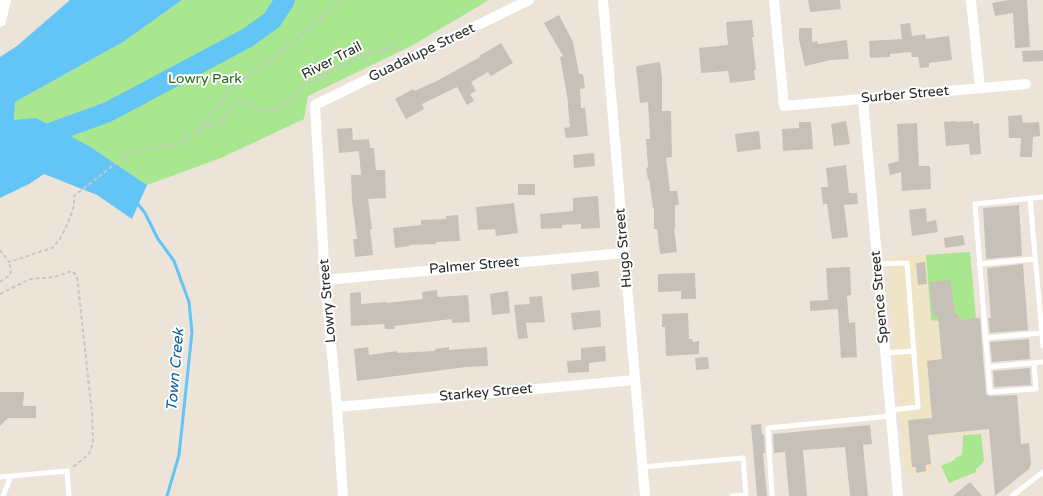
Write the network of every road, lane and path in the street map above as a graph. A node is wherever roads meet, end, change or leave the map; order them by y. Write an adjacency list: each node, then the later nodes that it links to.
1 (5, 0): 7 (street)
2 (340, 0): 13 (path, River Trail)
3 (530, 0): 12 (street, Guadalupe Street)
4 (603, 0): 17 (street, Hugo Street)
5 (774, 0): 11 (street, Surber Street)
6 (971, 0): 10 (street)
7 (0, 21)
8 (404, 51): 13 (path, River Trail)
9 (1026, 84): 10 (street, Surber Street)
10 (980, 88): 11 (street, Surber Street)
11 (863, 99): 20 (street, Spence Street)
12 (315, 105): 22 (street, Lowry Street)
13 (199, 129): 19 (path, River Trail)
14 (1043, 197): 15 (lane)
15 (1030, 198): 18 (lane); 21 (lane)
16 (0, 250): 19 (path)
17 (624, 252): 22 (street, Palmer Street); 33 (street, Hugo Street)
18 (1035, 260): 21 (lane); 25 (lane)
19 (9, 262): 23 (path)
20 (878, 264): 28 (lane); 29 (street, Spence Street)
21 (979, 264): 26 (lane)
22 (325, 280): 34 (street, Lowry Street)
23 (0, 282)
24 (0, 294): 37 (path)
25 (1042, 333): 26 (lane); 27 (lane)
26 (986, 338): 32 (lane)
27 (1043, 346)
28 (914, 351): 29 (lane); 35 (lane)
29 (885, 352): 35 (street, Spence Street)
30 (1043, 362): 31 (lane)
31 (1034, 363): 32 (lane); 32 (lane)
32 (988, 367)
33 (635, 380): 34 (street, Starkey Street); 36 (street, Hugo Street)
34 (337, 407): 43 (street, Lowry Street)
35 (890, 413): 46 (lane); 47 (street, Spence Street)
36 (642, 467): 44 (street, Hugo Street); 45 (lane)
37 (67, 471): 39 (lane); 42 (lane)
38 (1043, 472): 48 (lane)
39 (11, 476): 40 (lane); 41 (lane)
40 (0, 477)
41 (3, 496)
42 (69, 496)
43 (343, 496)
44 (645, 496)
45 (732, 496)
46 (772, 496)
47 (898, 496)
48 (1012, 496)

